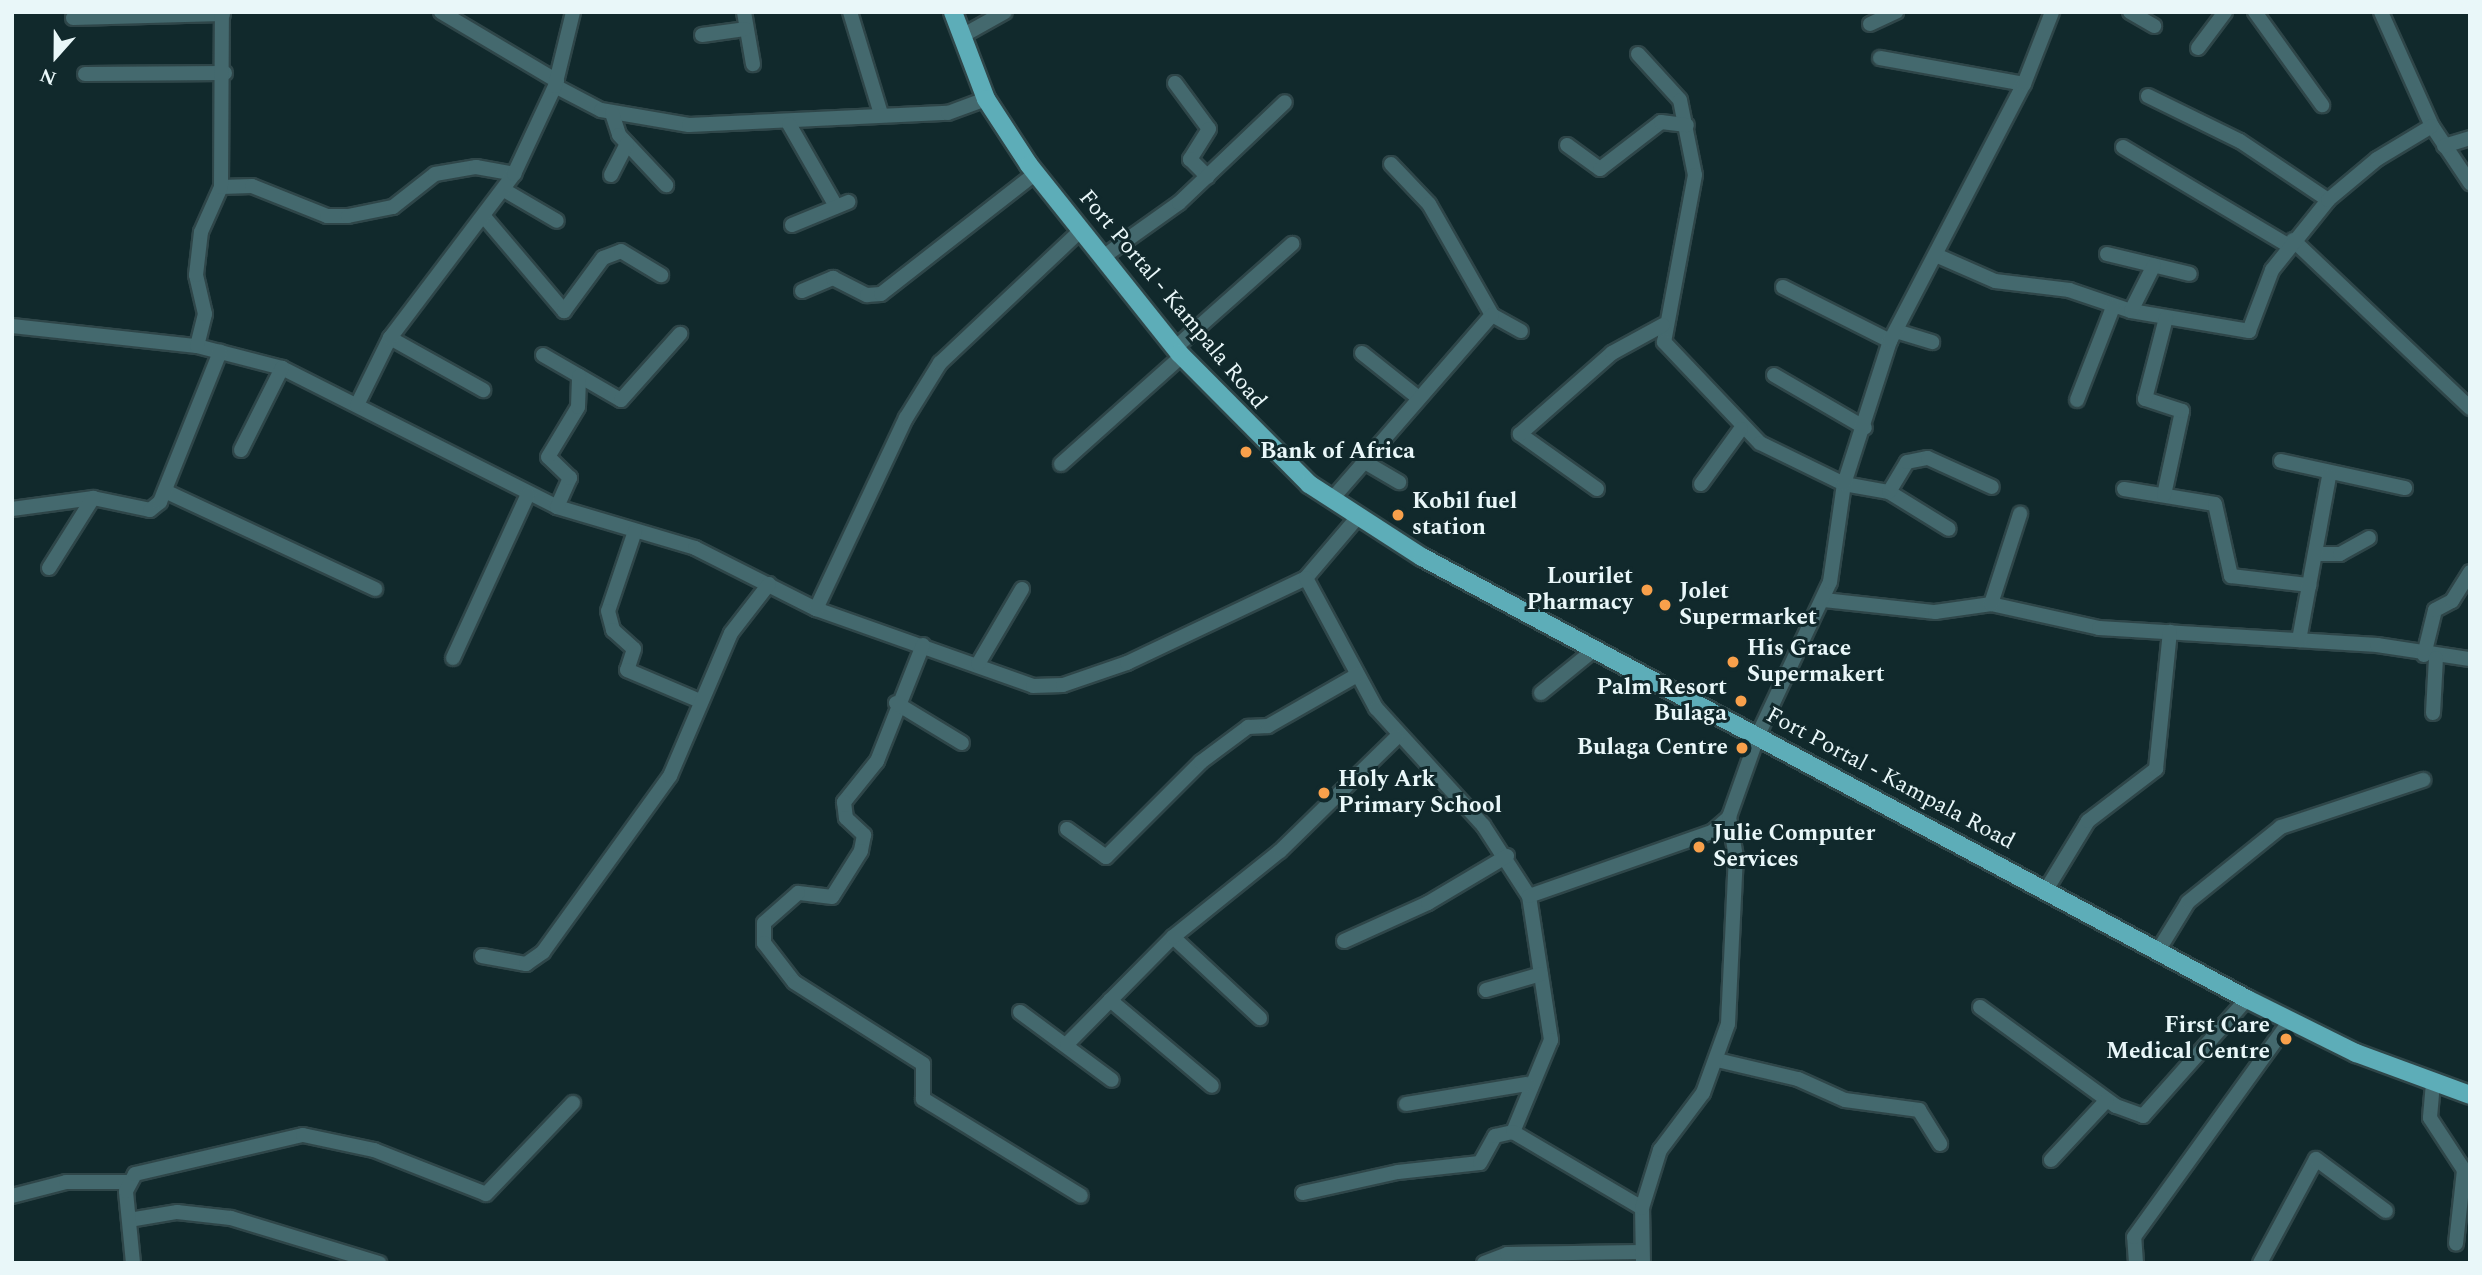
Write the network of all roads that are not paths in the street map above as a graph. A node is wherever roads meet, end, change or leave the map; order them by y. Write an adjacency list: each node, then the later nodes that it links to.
1 (573, 12): 27 (street)
2 (744, 12): 17 (street)
3 (850, 12): 34 (street)
4 (953, 12): 19 (main road, Fort Portal - Kampala Road)
5 (1005, 12): 19 (street)
6 (1896, 12): 15 (street)
7 (2052, 12): 28 (street)
8 (2130, 12): 16 (street)
9 (2225, 12): 20 (street)
10 (2255, 12): 32 (street)
11 (2381, 12): 37 (street)
12 (222, 13): 14 (street); 24 (street)
13 (443, 13): 27 (street)
14 (73, 18)
15 (1870, 24)
16 (2154, 26)
17 (745, 29): 18 (street); 23 (street)
18 (702, 35)
19 (962, 36): 30 (main road, Fort Portal - Kampala Road)
20 (2198, 48)
21 (1638, 54): 36 (street)
22 (1880, 58): 28 (street)
23 (753, 64)
24 (225, 73): 25 (street); 50 (street)
25 (85, 74)
26 (1175, 83): 47 (street)
27 (556, 84): 33 (street); 45 (street)
28 (2024, 84): 60 (street)
29 (2148, 96): 52 (street)
30 (986, 99): 34 (street); 44 (main road, Fort Portal - Kampala Road)
31 (1285, 102): 47 (street)
32 (2322, 105)
33 (612, 113): 35 (street); 39 (street)
34 (881, 114): 35 (street)
35 (789, 124): 55 (street)
36 (1687, 125): 40 (street); 71 (street)
37 (2432, 126): 41 (street); 52 (street)
38 (2470, 138): 41 (street)
39 (627, 144): 46 (street); 49 (street)
40 (1567, 145)
41 (2444, 146): 48 (street)
42 (2123, 147): 57 (street)
43 (1391, 164): 69 (street)
44 (1036, 173): 56 (main road, Fort Portal - Kampala Road); 66 (street)
45 (514, 174): 50 (street); 51 (street)
46 (611, 174)
47 (1209, 177): 61 (street)
48 (2470, 183)
49 (666, 185)
50 (221, 187): 78 (street)
51 (504, 190): 53 (street); 54 (street)
52 (2328, 201): 57 (street)
53 (486, 219): 64 (street); 76 (street)
54 (557, 221)
55 (792, 225)
56 (1080, 231): 61 (main road, Fort Portal - Kampala Road); 128 (street)
57 (2291, 243): 70 (street); 90 (street)
58 (1292, 244): 80 (street)
59 (2107, 254): 62 (street)
60 (1938, 256): 67 (street); 75 (street)
61 (1102, 257): 80 (main road, Fort Portal - Kampala Road)
62 (2154, 265): 63 (street); 68 (street)
63 (2190, 274)
64 (661, 275)
65 (1783, 287): 75 (street)
66 (802, 291)
67 (2113, 307): 68 (street); 88 (street)
68 (2131, 312): 70 (street)
69 (1492, 315): 73 (street); 87 (street)
70 (2166, 318): 108 (street)
71 (1663, 325): 92 (street); 103 (street)
72 (12, 326): 78 (street)
73 (1521, 331)
74 (680, 334): 85 (street)
75 (1893, 336): 77 (street); 91 (street)
76 (390, 338): 86 (street); 89 (street)
77 (1932, 342)
78 (197, 346): 79 (street)
79 (220, 352): 83 (street); 105 (street)
80 (1179, 352): 96 (street); 110 (main road, Fort Portal - Kampala Road)
81 (1362, 354): 87 (street)
82 (543, 355): 85 (street)
83 (282, 368): 89 (street); 93 (street)
84 (1774, 375): 91 (street)
85 (579, 376): 111 (street)
86 (483, 390)
87 (1416, 396): 94 (street)
88 (2077, 400)
89 (357, 405): 107 (street)
90 (2470, 408)
91 (1865, 428): 100 (street)
92 (1741, 429): 99 (street); 100 (street)
93 (241, 450)
94 (1363, 461): 98 (street); 110 (street)
95 (2281, 461): 97 (street)
96 (1061, 464)
97 (2329, 476): 102 (street); 118 (street)
98 (1399, 482)
99 (1701, 484)
100 (1844, 484): 106 (street); 126 (street)
101 (1992, 486): 106 (street)
102 (2404, 488)
103 (1597, 489)
104 (2124, 489): 108 (street)
105 (165, 491): 109 (street); 124 (street)
106 (1889, 492): 115 (street)
107 (528, 494): 111 (street); 134 (street)
108 (2164, 495): 123 (street)
109 (93, 498): 112 (street); 119 (street)
110 (1332, 499): 114 (main road, Fort Portal - Kampala Road)
111 (557, 507): 116 (street)
112 (12, 509)
113 (2020, 514): 127 (street)
114 (1357, 518): 121 (street); 132 (main road, Fort Portal - Kampala Road)
115 (1949, 529)
116 (635, 531): 122 (street); 139 (street)
117 (2369, 538): 118 (street)
118 (2315, 554): 123 (street)
119 (49, 568)
120 (2470, 572): 133 (street)
121 (1306, 578): 136 (street); 137 (street)
122 (769, 584): 128 (street); 139 (street)
123 (2309, 585): 130 (street)
124 (375, 589)
125 (1022, 589): 136 (street)
126 (1824, 600): 127 (street); 142 (street)
127 (1991, 604): 129 (street)
128 (816, 609): 131 (street)
129 (2170, 632): 130 (street); 149 (street)
130 (2300, 640): 133 (street)
131 (923, 645): 136 (street); 140 (street)
132 (1595, 649): 138 (street); 142 (main road, Fort Portal - Kampala Road)
133 (2430, 657): 135 (street); 141 (street)
134 (453, 658)
135 (2470, 659)
136 (978, 664)
137 (1357, 675): 143 (street); 147 (street)
138 (1541, 693)
139 (700, 701): 154 (street)
140 (897, 703): 144 (street); 179 (street)
141 (2434, 713)
142 (1758, 735): 146 (street); 149 (main road, Fort Portal - Kampala Road)
143 (1397, 737): 148 (street); 151 (street)
144 (962, 743)
145 (2423, 780): 153 (street)
146 (1729, 817): 150 (street); 164 (street)
147 (1067, 829)
148 (1507, 856): 150 (street); 152 (street)
149 (2046, 890): 153 (main road, Fort Portal - Kampala Road)
150 (1529, 896): 155 (street)
151 (1173, 937): 158 (street); 161 (street)
152 (1345, 941)
153 (2158, 951): 157 (main road, Fort Portal - Kampala Road)
154 (482, 957)
155 (1541, 974): 156 (street); 167 (street)
156 (1486, 990)
157 (2248, 999): 162 (main road, Fort Portal - Kampala Road); 170 (street)
158 (1110, 1000): 163 (street); 168 (street)
159 (1980, 1007): 170 (street)
160 (1020, 1012): 163 (street)
161 (1261, 1018)
162 (2290, 1021): 166 (main road, Fort Portal - Kampala Road); 188 (street)
163 (1066, 1044): 165 (street)
164 (1717, 1060): 174 (street); 180 (street)
165 (1112, 1080)
166 (2433, 1083): 169 (main road, Fort Portal - Kampala Road); 183 (street)
167 (1527, 1084): 172 (street); 173 (street)
168 (1212, 1086)
169 (2470, 1095)
170 (2107, 1100): 175 (street)
171 (573, 1103): 176 (street)
172 (1406, 1104)
173 (1513, 1132): 177 (street); 180 (street)
174 (1940, 1144)
175 (2050, 1160)
176 (128, 1182): 178 (street); 182 (street)
177 (1303, 1193)
178 (12, 1196)
179 (1081, 1196)
180 (1642, 1208): 184 (street)
181 (2386, 1211): 189 (street)
182 (129, 1220): 185 (street); 186 (street)
183 (2456, 1244)
184 (1641, 1257): 187 (street)
185 (133, 1263)
186 (379, 1263)
187 (1484, 1263)
188 (2136, 1263)
189 (2260, 1263)

